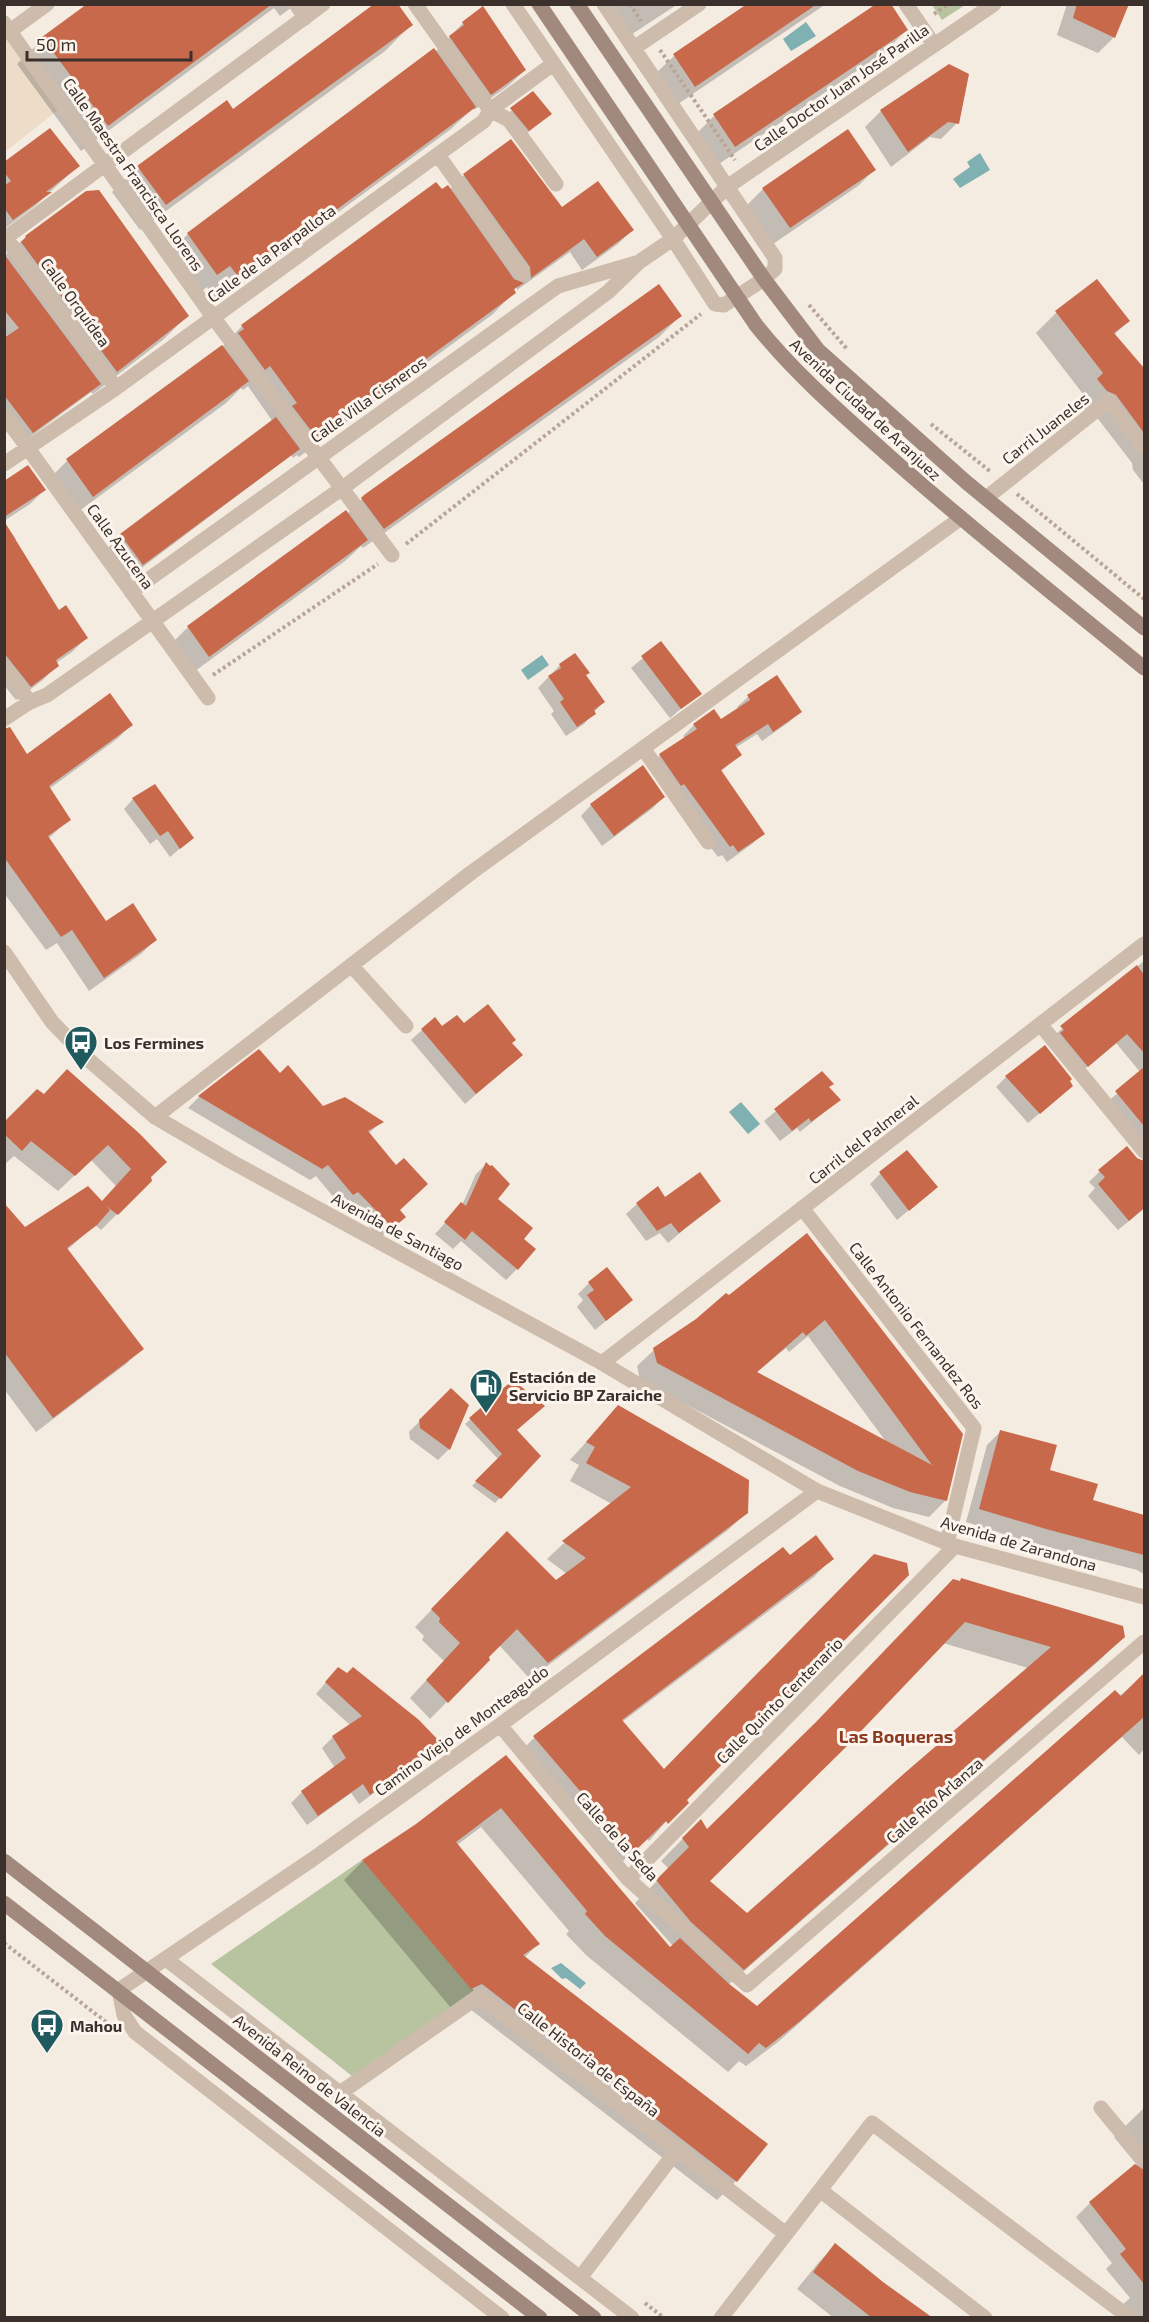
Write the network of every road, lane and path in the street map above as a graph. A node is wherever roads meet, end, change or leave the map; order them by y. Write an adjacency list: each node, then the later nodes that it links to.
1 (47, 4): 13 (street)
2 (296, 4): 12 (street)
3 (323, 4): 12 (street)
4 (415, 4): 17 (street)
5 (513, 4): 16 (street)
6 (539, 4): 23 (main road, Avenida Ciudad de Aranjuez)
7 (577, 4): 22 (main road, Avenida Ciudad de Aranjuez)
8 (604, 4): 15 (street)
9 (699, 4): 15 (street)
10 (906, 4): 14 (street)
11 (994, 4): 14 (street, Calle Doctor Juan José Parilla)
12 (305, 18): 19 (street)
13 (7, 27): 19 (street, Calle Maestra Francisca Llorens)
14 (934, 45): 21 (street, Calle Doctor Juan José Parilla)
15 (634, 48): 21 (street)
16 (553, 64): 17 (street, Calle de la Parpallota); 25 (street)
17 (490, 111): 18 (street, Calle de la Parpallota); 20 (street)
18 (438, 155): 27 (street); 32 (street, Calle de la Parpallota)
19 (105, 164): 24 (street); 32 (street, Calle Maestra Francisca Llorens)
20 (556, 184)
21 (727, 187): 22 (street, Calle Doctor Juan José Parilla); 28 (street)
22 (711, 202): 23 (street, Calle Villa Cisneros); 28 (main road, Avenida Ciudad de Aranjuez)
23 (688, 225): 25 (street, Calle Villa Cisneros); 29 (main road, Avenida Ciudad de Aranjuez)
24 (5, 237): 34 (street, Calle Orquídea)
25 (673, 239): 26 (street, Calle Villa Cisneros); 31 (street)
26 (639, 262): 39 (street, Calle Villa Cisneros); 42 (street, Calle Villa Cisneros)
27 (522, 273)
28 (764, 279): 29 (street); 43 (main road, Avenida Ciudad de Aranjuez)
29 (739, 297): 31 (street); 44 (main road, Avenida Ciudad de Aranjuez)
30 (804, 298): 33 (path)
31 (715, 304): 45 (path)
32 (213, 317): 34 (street, Calle de la Parpallota); 39 (street, Calle Maestra Francisca Llorens)
33 (849, 351)
34 (116, 388): 38 (street, Calle de la Parpallota)
35 (4, 416): 38 (street, Calle Azucena)
36 (929, 422): 41 (path)
37 (1144, 448): 41 (street, Carril Juaneles)
38 (28, 449): 40 (street, Calle de la Parpallota); 46 (street, Calle Azucena)
39 (318, 457): 42 (street, Calle Maestra Francisca Llorens); 46 (street, Calle Villa Cisneros)
40 (4, 464)
41 (1004, 483): 43 (street, Carril Juaneles); 47 (path)
42 (341, 489): 45 (street, Calle Maestra Francisca Llorens); 48 (street, Calle Villa Cisneros)
43 (986, 498): 49 (main road, Avenida Ciudad de Aranjuez)
44 (961, 518): 51 (main road, Avenida Ciudad de Aranjuez); 56 (street)
45 (392, 555): 52 (path)
46 (131, 592): 48 (street, Calle Azucena)
47 (1144, 599)
48 (152, 621): 52 (street, Calle Azucena); 54 (street, Calle Villa Cisneros)
49 (1144, 628)
50 (4, 668): 54 (street)
51 (1144, 668)
52 (198, 685): 53 (street, Calle Azucena)
53 (208, 698)
54 (30, 702): 55 (street, Calle Villa Cisneros)
55 (4, 719)
56 (643, 748): 57 (street); 60 (street)
57 (708, 842)
58 (4, 951): 63 (street, Avenida de Santiago)
59 (1142, 951): 61 (street, Carril del Palmeral)
60 (351, 965): 62 (street); 63 (street)
61 (1040, 1024): 64 (street); 65 (street, Carril del Palmeral)
62 (406, 1026)
63 (155, 1117): 66 (street, Avenida de Santiago)
64 (1144, 1151)
65 (802, 1208): 66 (street, Carril del Palmeral); 68 (street, Calle Antonio Fernandez Ros)
66 (603, 1363): 67 (street, Avenida de Santiago)
67 (818, 1491): 68 (street, Avenida de Zarandona); 71 (street, Camino Viejo de Monteagudo)
68 (951, 1545): 69 (street, Avenida de Zarandona); 73 (street, Calle Quinto Centenario)
69 (1144, 1598)
70 (1144, 1642): 78 (street, Calle Río Arlanza)
71 (500, 1725): 73 (street, Calle de la Seda); 76 (street, Camino Viejo de Monteagudo)
72 (4, 1861): 77 (main road, Avenida Reino de Valencia)
73 (628, 1879): 78 (street, Calle de la Seda)
74 (4, 1903): 79 (main road)
75 (4, 1943): 80 (path)
76 (166, 1959): 77 (street, Camino Viejo de Monteagudo); 81 (street)
77 (148, 1971): 79 (street, Camino Viejo de Monteagudo); 90 (main road, Avenida Reino de Valencia)
78 (747, 1985)
79 (119, 1990): 88 (street); 89 (main road)
80 (111, 2025)
81 (340, 2093): 83 (street, Calle Historia de España); 87 (street)
82 (1101, 2108): 84 (street)
83 (677, 2150): 86 (street, Calle Historia de España); 87 (street)
84 (1144, 2160)
85 (820, 2190): 86 (street); 93 (street); 94 (street)
86 (786, 2234): 92 (street)
87 (580, 2278): 91 (street)
88 (502, 2318)
89 (540, 2318)
90 (594, 2318)
91 (632, 2318)
92 (720, 2318)
93 (985, 2318)
94 (1130, 2318)

